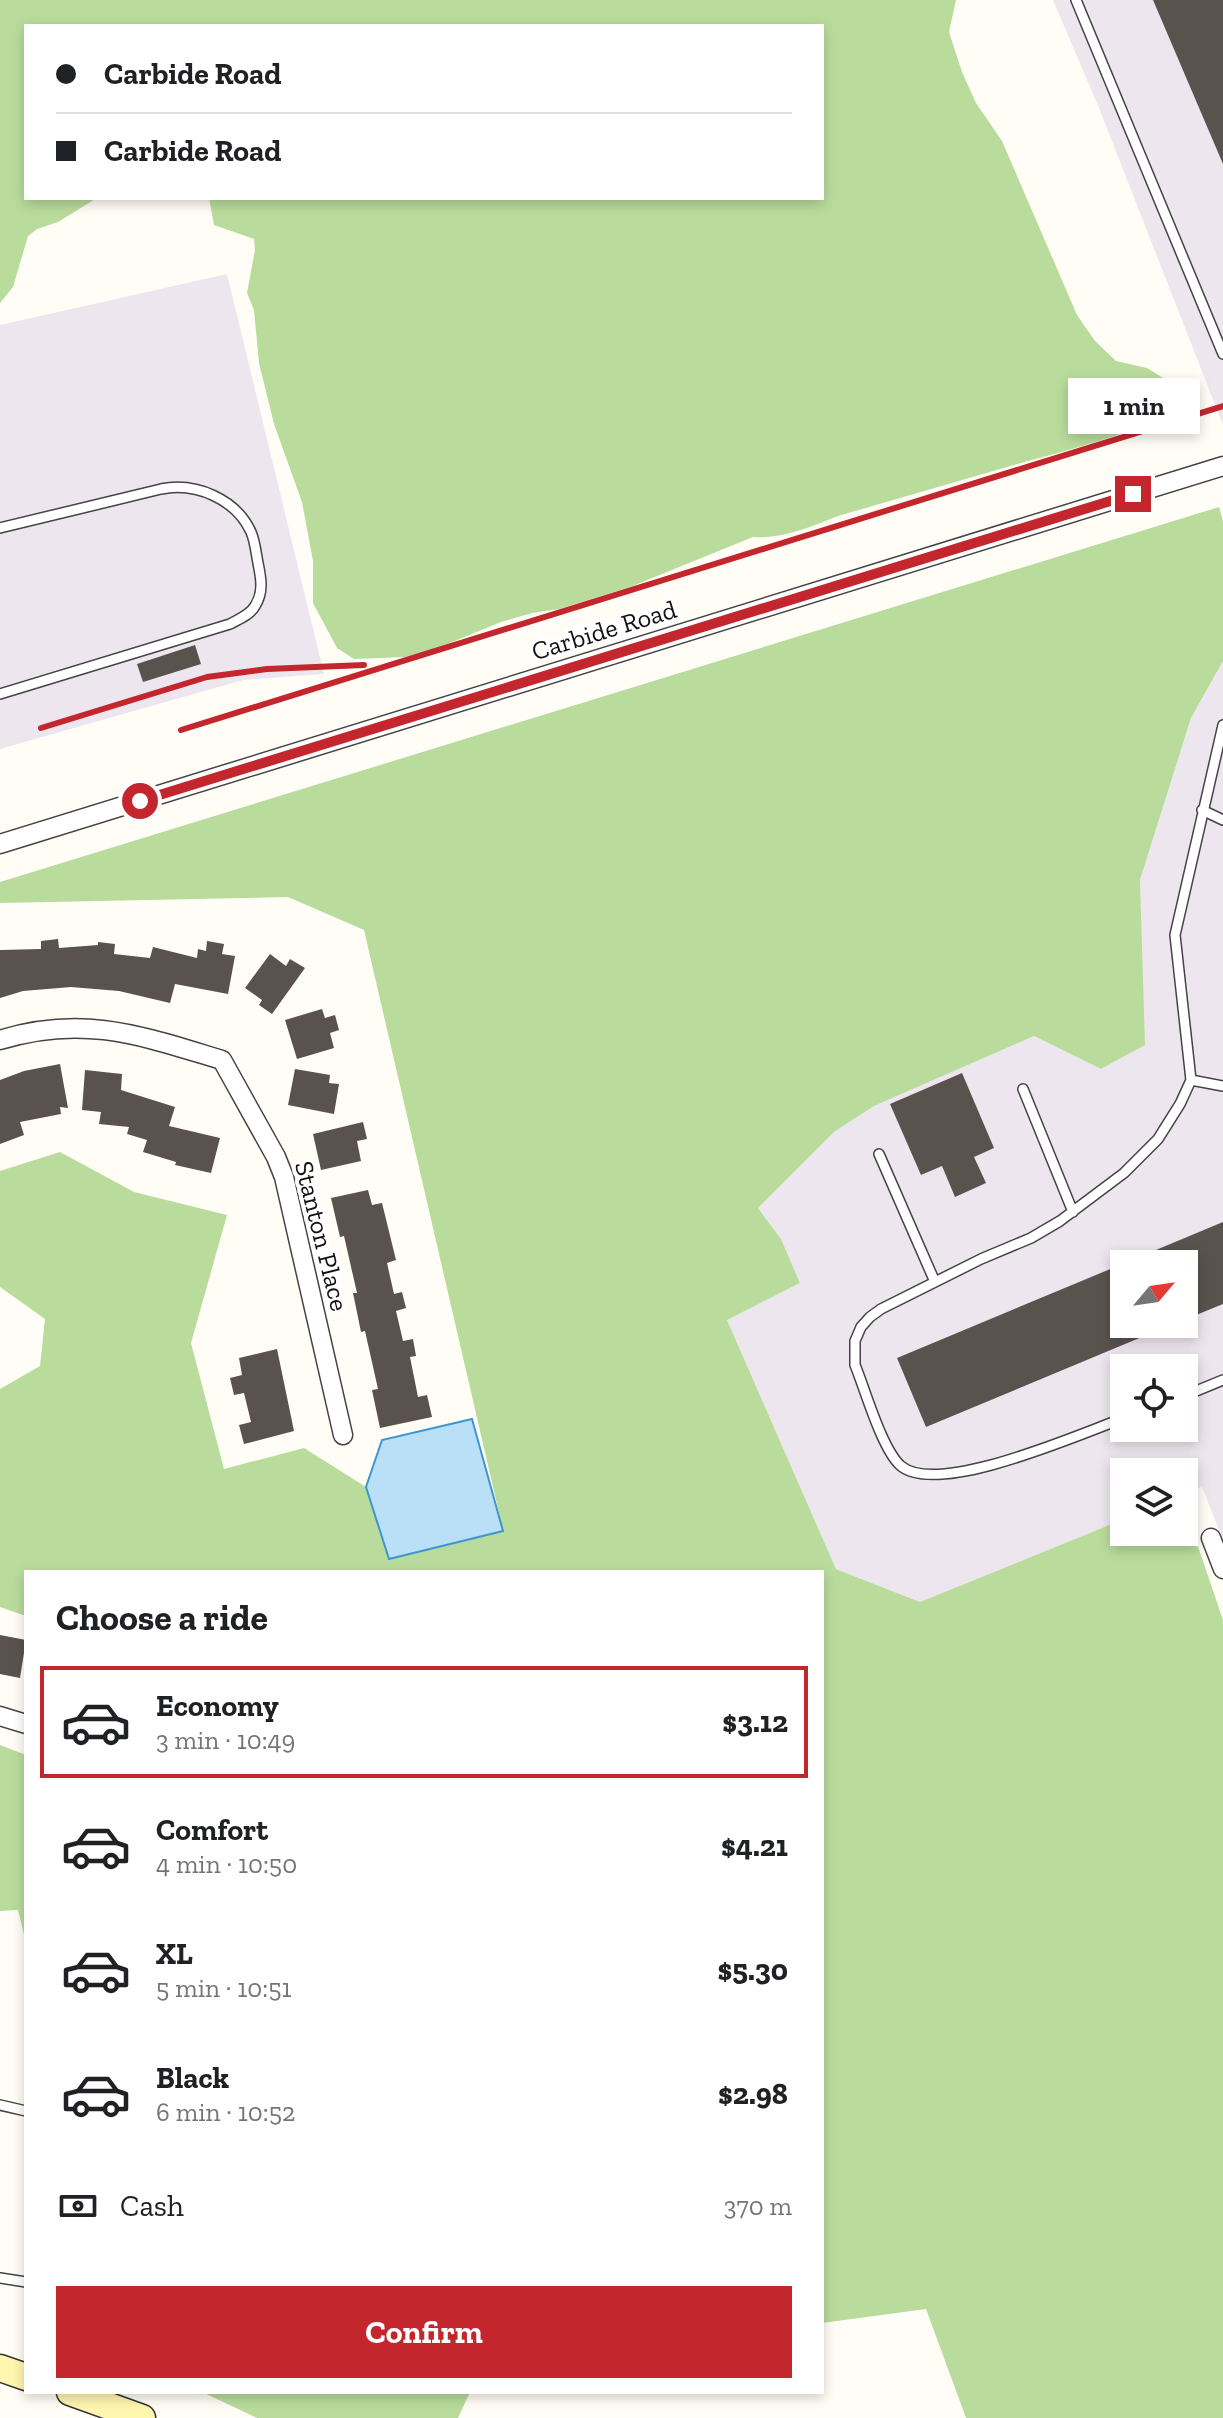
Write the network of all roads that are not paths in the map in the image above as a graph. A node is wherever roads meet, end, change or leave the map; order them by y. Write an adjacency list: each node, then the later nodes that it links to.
1 (1076, 0): 2 (lane)
2 (1223, 354)
3 (1223, 466): 9 (street, Carbide Road)
4 (0, 528): 5 (lane)
5 (0, 694)
6 (1223, 725): 7 (lane)
7 (1202, 810): 8 (lane); 11 (lane)
8 (1223, 820)
9 (0, 844)
10 (0, 1040): 20 (street, Stanton Place)
11 (1191, 1080): 12 (lane); 15 (lane)
12 (1223, 1086)
13 (1023, 1089): 15 (lane)
14 (879, 1154): 16 (lane)
15 (1073, 1212): 16 (lane)
16 (935, 1282): 19 (lane)
17 (1223, 1380): 18 (lane)
18 (1198, 1390)
19 (1110, 1423)
20 (343, 1435)
21 (1211, 1538): 22 (street)
22 (1223, 1569)
23 (0, 1716): 24 (street)
24 (24, 1723)
25 (0, 2105): 26 (lane)
26 (24, 2111)
27 (0, 2278): 28 (lane)
28 (24, 2282)
29 (0, 2368): 30 (main road)
30 (24, 2376)
31 (76, 2394): 32 (main road)
32 (142, 2418)

